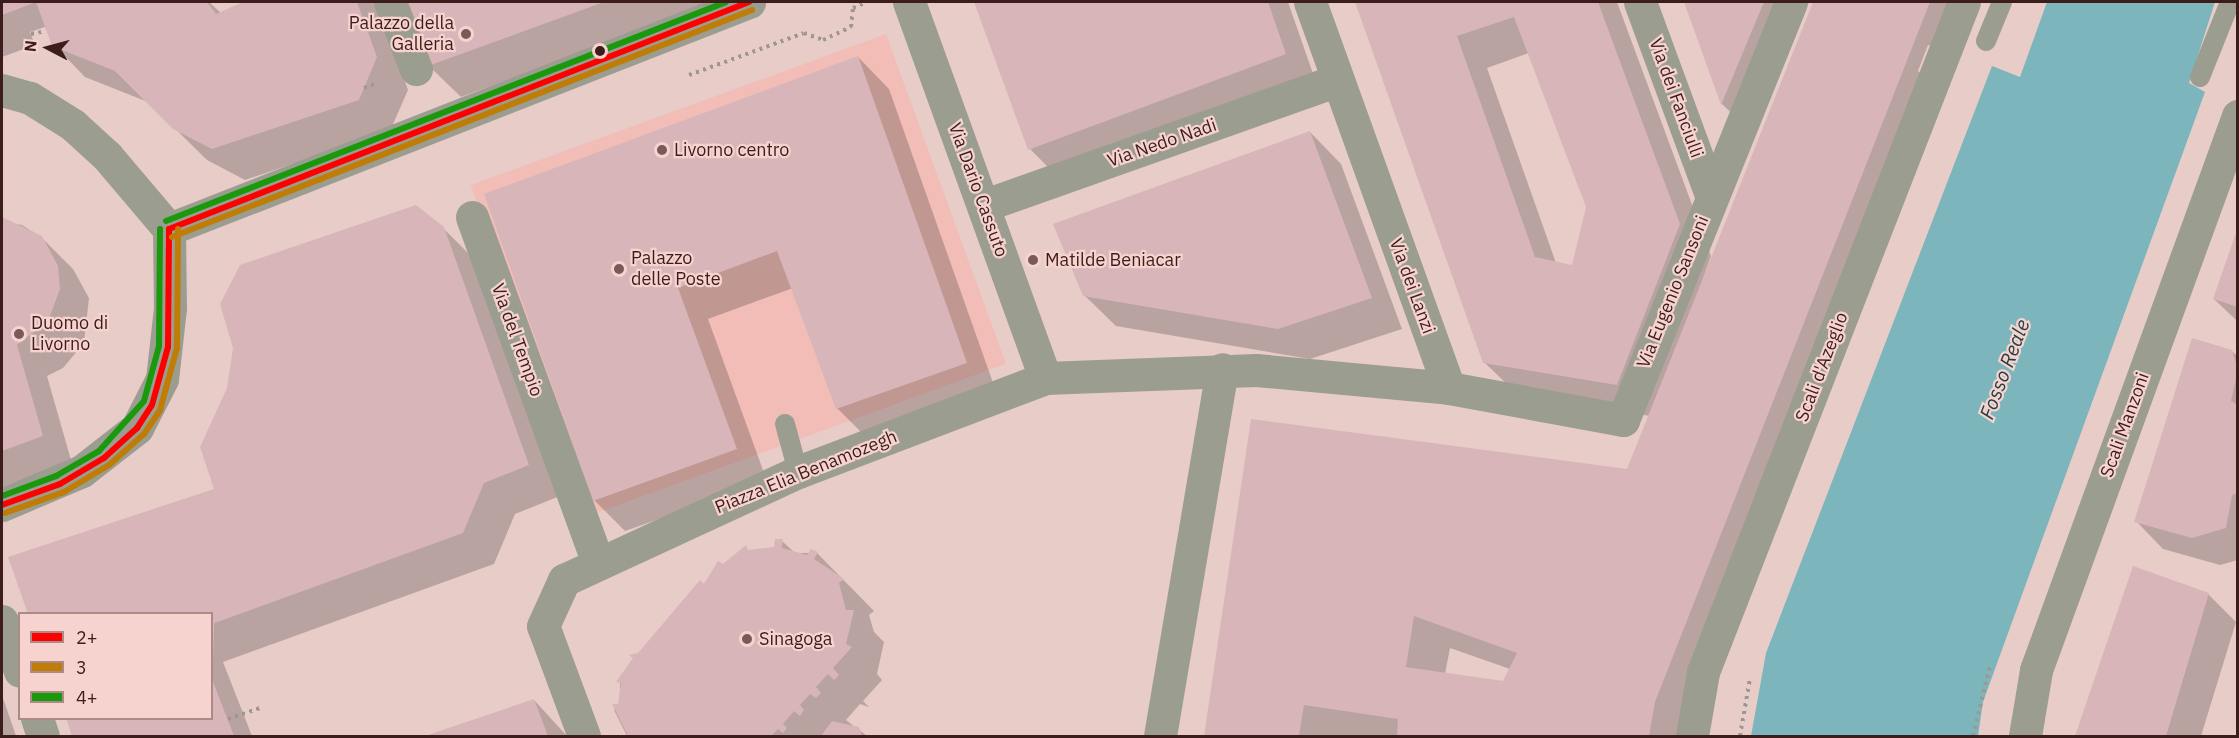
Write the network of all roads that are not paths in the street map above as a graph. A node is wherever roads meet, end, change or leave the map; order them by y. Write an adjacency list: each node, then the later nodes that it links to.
1 (390, 2): 11 (street)
2 (749, 2): 19 (street)
3 (909, 2): 17 (street, Via Dario Cassuto)
4 (1310, 2): 13 (street, Via dei Lanzi)
5 (1640, 2): 16 (street, Via dei Fanciulli)
6 (1791, 2): 16 (street, Via Eugenio Sansoni)
7 (1964, 2): 33 (street, Scali d'Azeglio)
8 (2002, 2): 10 (lane)
9 (2230, 2): 12 (lane)
10 (1986, 41)
11 (416, 69)
12 (2200, 77)
13 (1338, 80): 17 (street, Via Nedo Nadi); 22 (street, Via dei Lanzi)
14 (2, 90): 19 (street)
15 (2238, 116): 34 (street, Scali Manzoni)
16 (1712, 195): 22 (street, Via Eugenio Sansoni)
17 (985, 205): 21 (street, Via Dario Cassuto)
18 (472, 217): 26 (street, Via del Tempio)
19 (169, 229): 25 (street)
20 (1222, 369): 21 (street, Piazza Elia Benamozegh); 22 (street, Piazza Elia Benamozegh); 32 (street)
21 (1046, 378): 24 (street, Piazza Elia Benamozegh)
22 (1449, 388)
23 (785, 424): 24 (lane)
24 (798, 472): 26 (street, Piazza Elia Benamozegh)
25 (2, 505)
26 (597, 561): 31 (street, Piazza Elia Benamozegh)
27 (2, 621): 28 (street)
28 (18, 665)
29 (38, 720): 30 (street)
30 (43, 736)
31 (584, 736)
32 (1160, 736)
33 (1692, 736)
34 (2025, 736)

